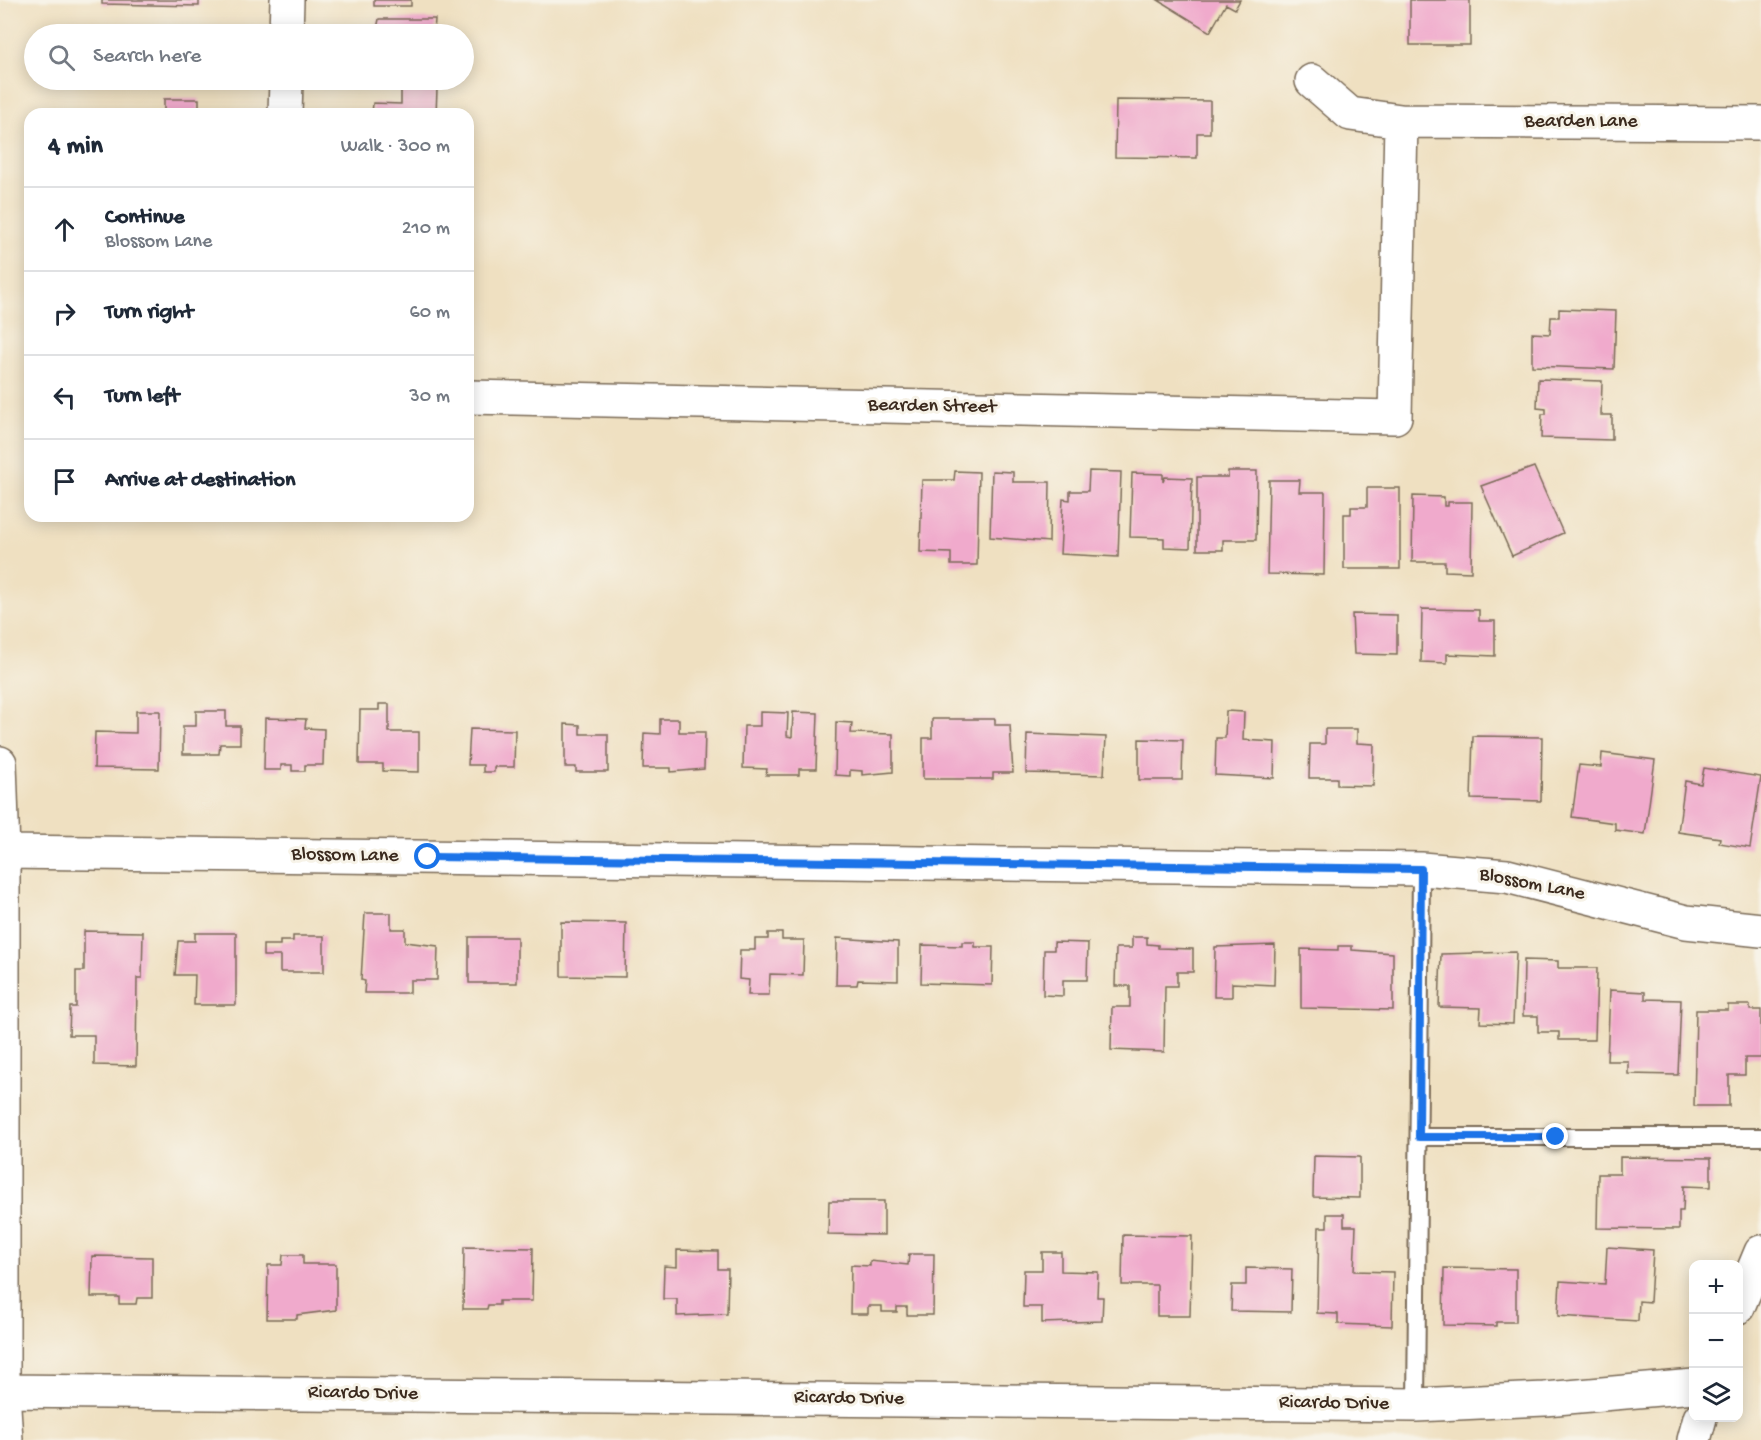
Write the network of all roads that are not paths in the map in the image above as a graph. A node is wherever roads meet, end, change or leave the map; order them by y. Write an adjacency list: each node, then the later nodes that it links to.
1 (287, 0): 2 (street)
2 (286, 24)
3 (1312, 81): 6 (street, Bearden Lane)
4 (286, 90): 5 (street)
5 (285, 108)
6 (1401, 121): 7 (street, Bearden Lane); 8 (street, Bearden Street)
7 (1761, 123)
8 (474, 397)
9 (0, 763): 10 (street)
10 (3, 852): 11 (street, Blossom Lane); 18 (street)
11 (1421, 869): 12 (street, Blossom Lane); 13 (lane)
12 (1761, 930)
13 (1419, 1137): 14 (lane); 19 (lane)
14 (1761, 1137)
15 (1761, 1252): 16 (street)
16 (1743, 1295)
17 (1689, 1386): 19 (street, Ricardo Drive)
18 (3, 1391): 19 (street, Ricardo Drive); 21 (street)
19 (1416, 1405)
20 (1699, 1422): 22 (street)
21 (6, 1440)
22 (1694, 1440)

